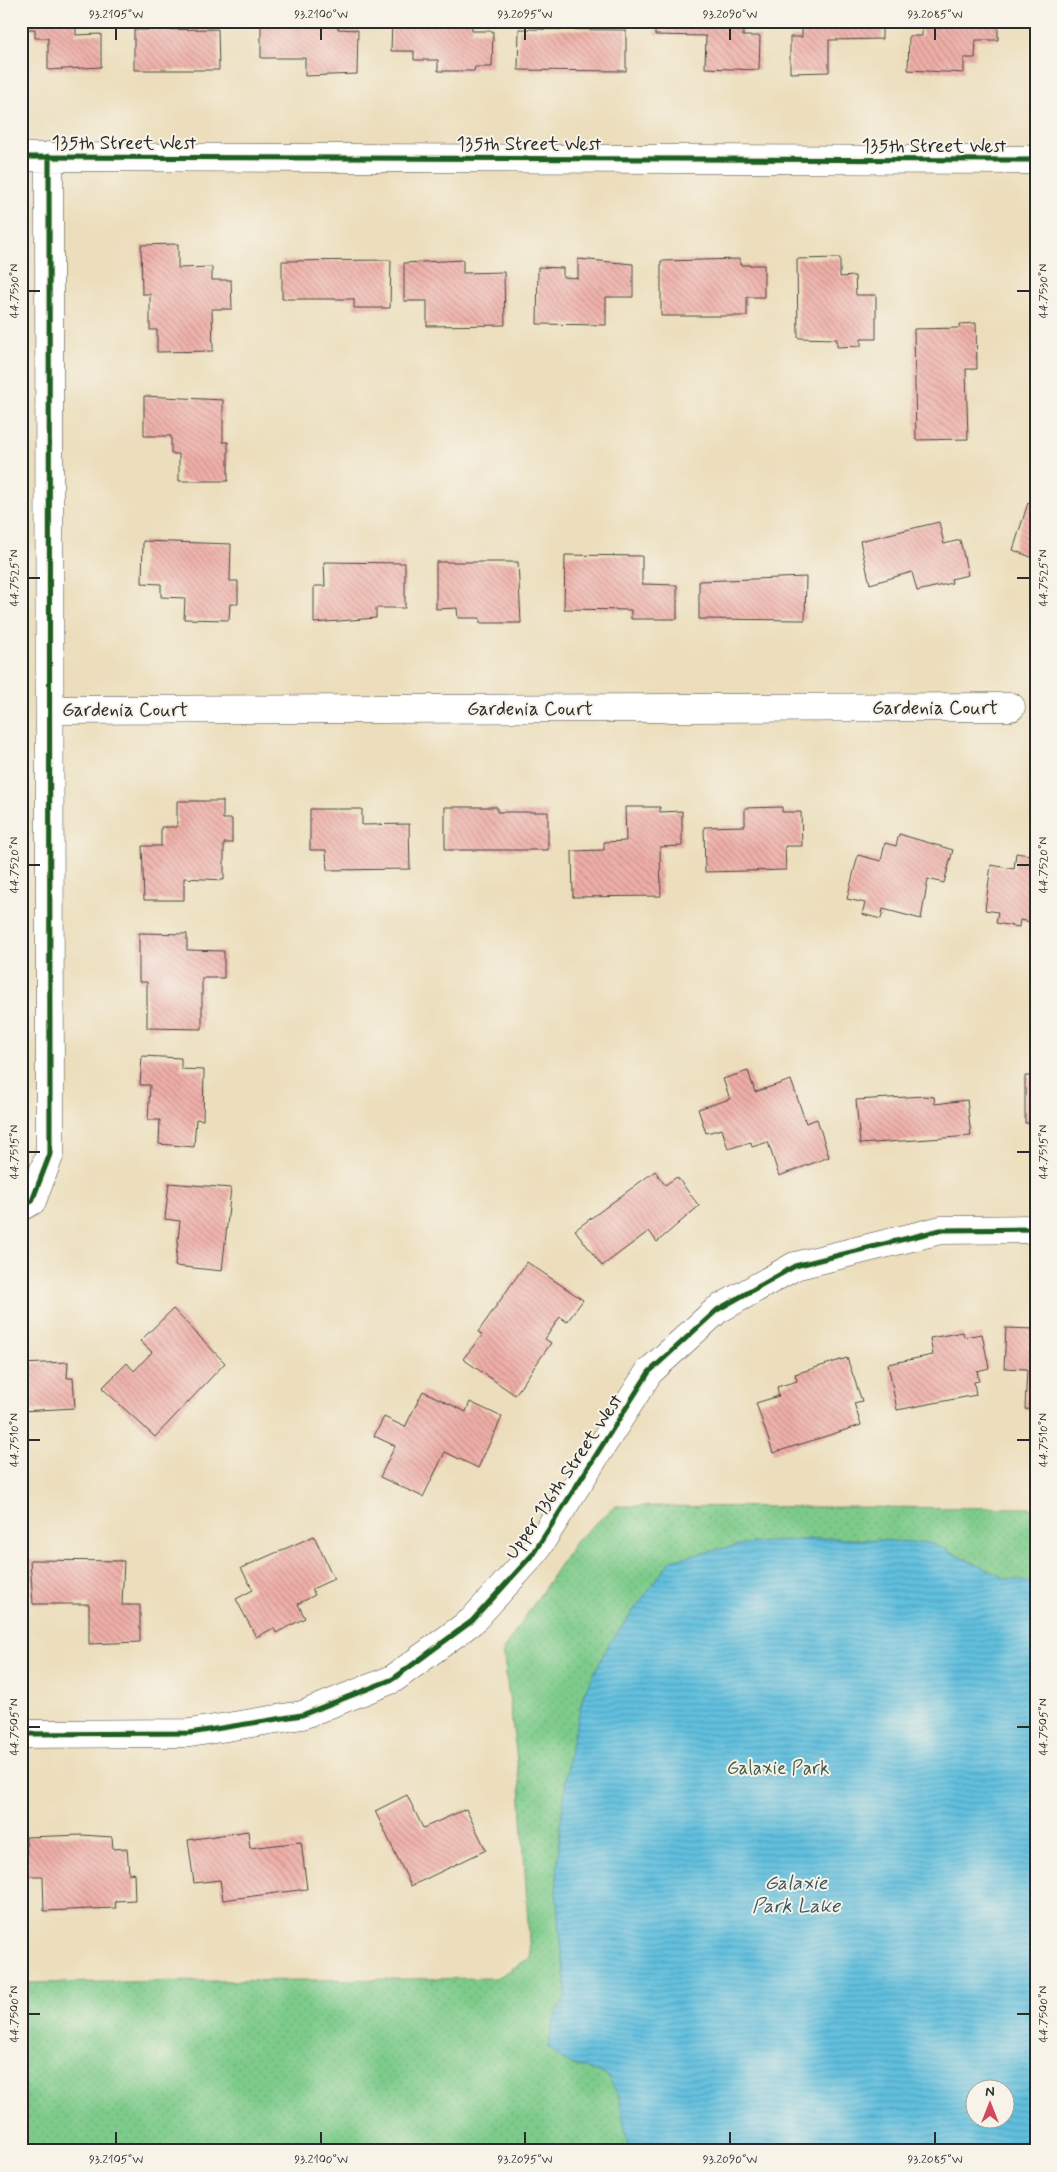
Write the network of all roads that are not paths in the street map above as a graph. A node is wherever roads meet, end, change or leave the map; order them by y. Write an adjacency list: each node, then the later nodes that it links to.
1 (21, 156): 2 (street, 135th Street West)
2 (49, 156): 3 (street, 135th Street West); 5 (street)
3 (1036, 160)
4 (1011, 707): 5 (street, Gardenia Court)
5 (50, 710): 6 (street)
6 (21, 1207)
7 (1036, 1229): 8 (street, Upper 136th Street West)
8 (21, 1734)

